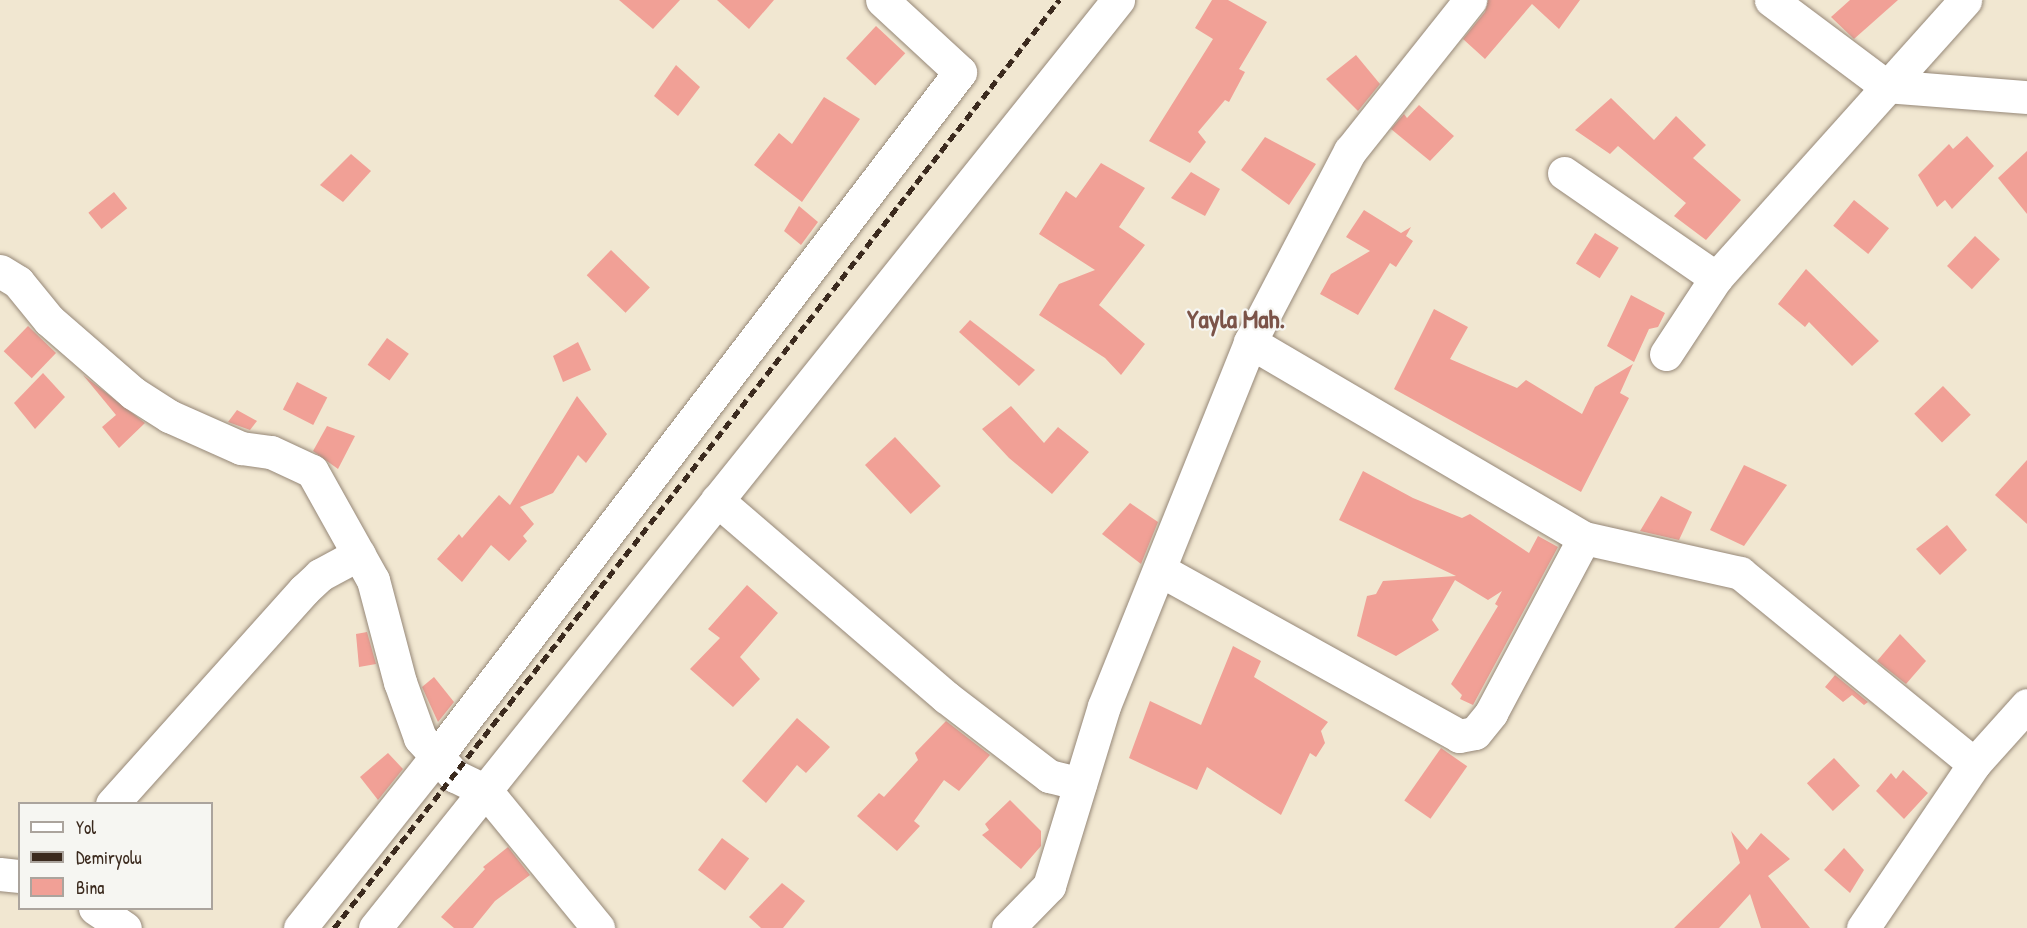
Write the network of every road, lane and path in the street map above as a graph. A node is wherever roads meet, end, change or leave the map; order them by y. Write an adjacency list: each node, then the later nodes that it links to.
1 (882, 0): 18 (street)
2 (1118, 0): 13 (street)
3 (1470, 0): 11 (street)
4 (1771, 0): 6 (street)
5 (1965, 0): 6 (street)
6 (1886, 86): 7 (street); 10 (street)
7 (2027, 97)
8 (1564, 173): 10 (street)
9 (0, 271): 15 (street)
10 (1716, 278): 12 (street)
11 (1250, 342): 14 (street); 16 (street)
12 (1666, 354)
13 (717, 500): 20 (street); 21 (street)
14 (1584, 538): 16 (street); 19 (street)
15 (359, 554): 18 (street); 22 (street)
16 (1160, 570): 20 (street)
17 (2027, 705): 19 (street)
18 (437, 756): 21 (street); 27 (street)
19 (1974, 765): 31 (street)
20 (1080, 784): 30 (street)
21 (486, 791): 28 (street); 29 (street)
22 (114, 802)
23 (0, 874): 24 (street)
24 (18, 876)
25 (97, 910): 26 (street)
26 (125, 928)
27 (300, 928)
28 (375, 928)
29 (598, 928)
30 (1008, 928)
31 (1863, 928)

